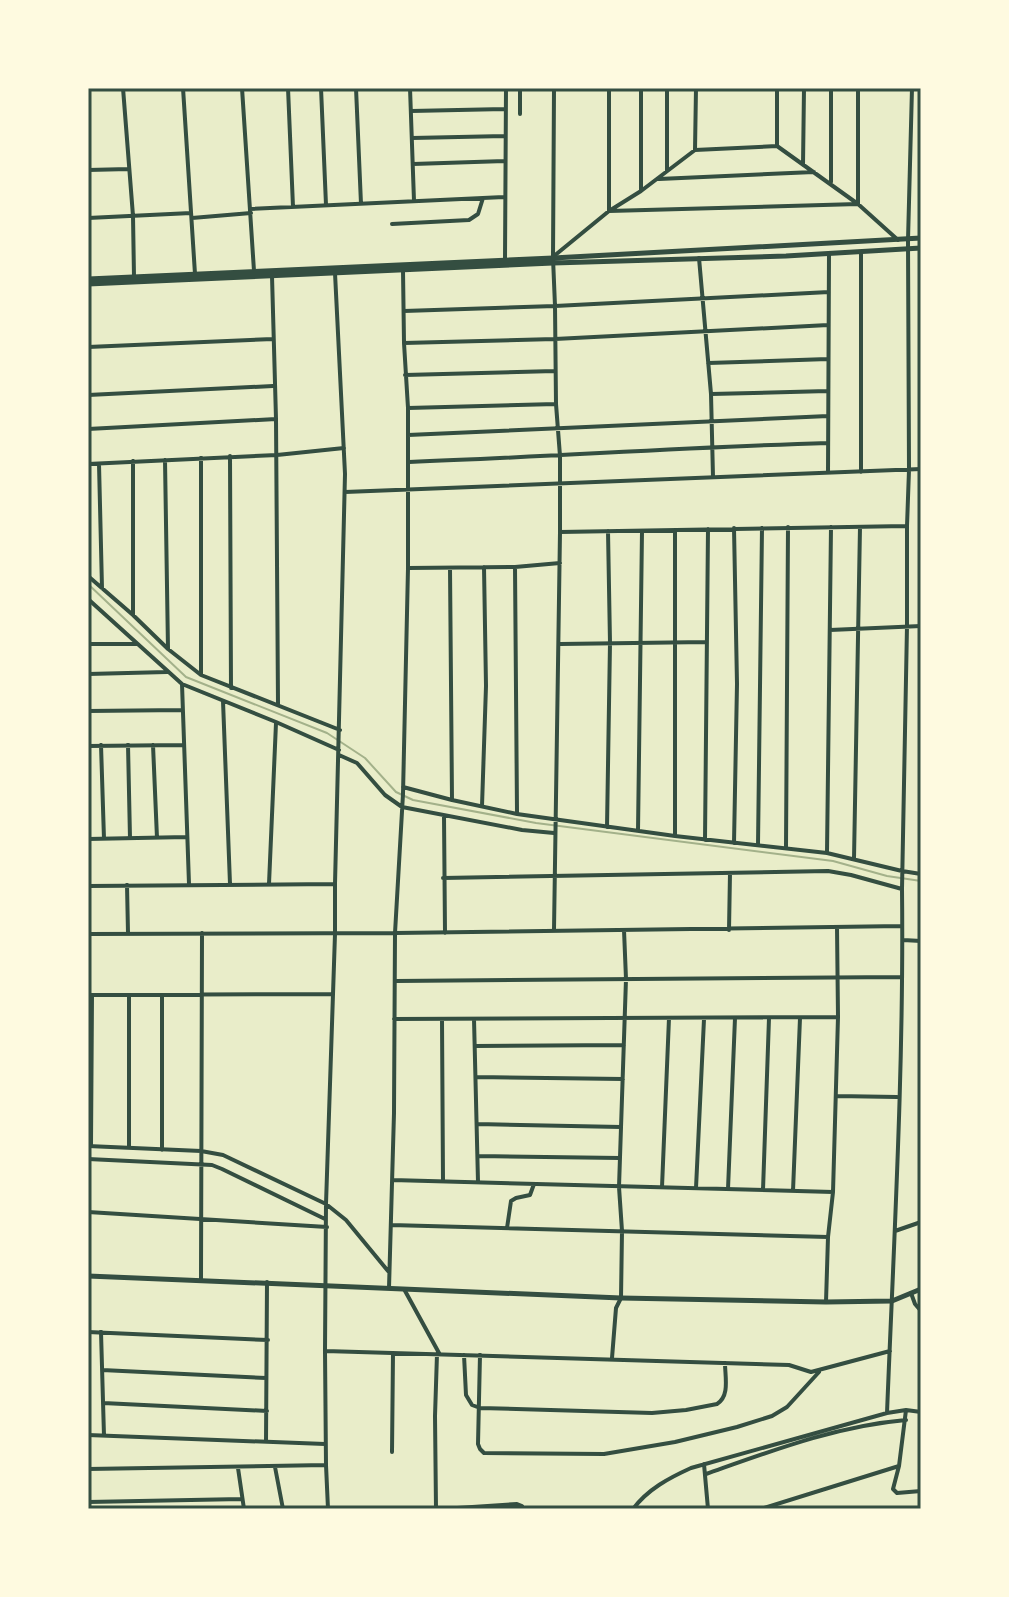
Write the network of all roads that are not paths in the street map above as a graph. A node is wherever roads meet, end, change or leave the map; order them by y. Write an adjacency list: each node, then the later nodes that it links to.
1 (123, 88): 30 (street)
2 (183, 88): 46 (street)
3 (242, 88): 44 (street)
4 (288, 88): 43 (street)
5 (321, 88): 42 (street)
6 (356, 88): 40 (street)
7 (410, 88): 21 (street)
8 (506, 88): 20 (street)
9 (520, 88): 22 (street)
10 (554, 88): 59 (street)
11 (609, 88): 45 (street)
12 (641, 88): 36 (street)
13 (667, 88): 32 (street)
14 (696, 88): 26 (street)
15 (777, 88): 25 (street)
16 (804, 88): 29 (street)
17 (831, 88): 35 (street)
18 (858, 88): 41 (street)
19 (912, 88): 52 (street)
20 (505, 109): 21 (street); 23 (street)
21 (411, 111): 24 (street)
22 (520, 114)
23 (505, 136): 24 (street); 27 (street)
24 (412, 138): 28 (street)
25 (777, 146): 26 (street); 29 (street)
26 (695, 150): 32 (street)
27 (505, 161): 28 (street); 37 (street)
28 (413, 164): 39 (street)
29 (803, 165): 33 (street)
30 (129, 169): 31 (street); 47 (street)
31 (88, 170)
32 (667, 171): 34 (street)
33 (814, 172): 34 (street); 35 (street)
34 (656, 179): 36 (street)
35 (831, 183): 41 (street)
36 (641, 191): 45 (street)
37 (504, 197): 38 (street); 58 (street)
38 (483, 198): 39 (street); 49 (street)
39 (414, 201): 40 (street)
40 (361, 204): 42 (street)
41 (858, 204): 45 (street); 51 (street)
42 (326, 205): 43 (street)
43 (293, 207): 44 (street)
44 (250, 211): 46 (street); 61 (street)
45 (609, 211): 59 (street)
46 (192, 215): 47 (street); 63 (street)
47 (133, 216): 48 (street); 65 (street)
48 (88, 218)
49 (392, 224)
50 (921, 238): 52 (street)
51 (899, 240): 52 (street); 59 (street)
52 (908, 240): 54 (street)
53 (921, 248): 54 (street)
54 (908, 249): 55 (street); 106 (street)
55 (861, 252): 56 (street); 107 (street)
56 (829, 254): 57 (street); 67 (street)
57 (699, 258): 59 (street); 68 (street)
58 (505, 260): 59 (street); 61 (street)
59 (553, 260): 60 (street); 69 (street)
60 (403, 270): 62 (street); 70 (street)
61 (254, 271): 63 (street)
62 (335, 273): 64 (street); 95 (street)
63 (195, 274): 65 (street)
64 (272, 276): 66 (street); 73 (street)
65 (134, 277): 66 (street)
66 (88, 281)
67 (829, 292): 68 (street); 71 (street)
68 (702, 298): 69 (street); 72 (street)
69 (555, 306): 70 (street); 74 (street)
70 (404, 311): 75 (street)
71 (828, 325): 72 (street); 77 (street)
72 (705, 331): 74 (street); 78 (street)
73 (274, 339): 76 (street); 81 (street)
74 (555, 339): 75 (street); 79 (street)
75 (404, 343): 80 (street)
76 (88, 347)
77 (828, 359): 78 (street); 82 (street)
78 (708, 363): 83 (street)
79 (556, 371): 80 (street); 85 (street)
80 (405, 375): 86 (street)
81 (275, 386): 84 (street); 88 (street)
82 (828, 391): 83 (street); 87 (street)
83 (711, 394): 89 (street)
84 (88, 395)
85 (556, 404): 86 (street); 91 (street)
86 (408, 408): 92 (street)
87 (828, 416): 89 (street); 93 (street)
88 (276, 419): 90 (street); 96 (street)
89 (711, 421): 91 (street); 94 (street)
90 (88, 429)
91 (559, 429): 92 (street); 98 (street)
92 (408, 435): 102 (street)
93 (828, 443): 94 (street); 108 (street)
94 (713, 446): 98 (street); 109 (street)
95 (344, 448): 96 (street); 112 (street)
96 (277, 455): 97 (street); 151 (street)
97 (230, 456): 99 (street); 149 (street)
98 (560, 456): 102 (street); 110 (street)
99 (201, 458): 100 (street); 147 (street)
100 (165, 460): 101 (street); 144 (street)
101 (133, 461): 104 (street); 132 (street)
102 (409, 462): 111 (street)
103 (88, 464): 104 (street)
104 (99, 464): 130 (street)
105 (921, 469): 106 (street)
106 (909, 470): 107 (street); 113 (street)
107 (861, 472): 108 (street)
108 (828, 473): 109 (street)
109 (713, 477): 110 (street)
110 (560, 483): 111 (street); 123 (street)
111 (409, 490): 112 (street); 127 (street)
112 (345, 492): 155 (street)
113 (907, 526): 116 (street); 133 (street)
114 (788, 527): 115 (street); 118 (street); 181 (street)
115 (831, 527): 116 (street); 135 (street)
116 (860, 527): 136 (street)
117 (734, 528): 118 (street); 119 (street); 179 (street)
118 (762, 528): 180 (street)
119 (708, 529): 120 (street); 137 (street)
120 (675, 530): 122 (street); 139 (street)
121 (608, 531): 122 (street); 123 (street); 138 (street)
122 (642, 531): 143 (street)
123 (560, 532): 124 (street)
124 (560, 563): 126 (street); 142 (street)
125 (484, 567): 126 (street); 128 (street); 165 (street)
126 (515, 567): 166 (street)
127 (408, 568): 128 (street); 162 (street)
128 (450, 568): 163 (street)
129 (88, 576): 130 (street)
130 (102, 588): 132 (street)
131 (88, 599): 141 (street)
132 (133, 615): 144 (street)
133 (907, 626): 134 (street); 136 (street); 184 (street)
134 (921, 626)
135 (830, 630): 136 (street); 182 (street)
136 (858, 630): 183 (street)
137 (707, 642): 139 (street); 178 (street)
138 (610, 643): 142 (street); 143 (street); 169 (street)
139 (676, 643): 143 (street); 172 (street)
140 (88, 644): 141 (street)
141 (137, 644): 145 (street)
142 (560, 644): 168 (street)
143 (642, 644): 170 (street)
144 (168, 649): 147 (street)
145 (167, 672): 146 (street); 148 (street)
146 (88, 674)
147 (201, 675): 149 (street)
148 (182, 684): 150 (street); 152 (street)
149 (231, 688): 151 (street)
150 (223, 701): 154 (street); 190 (street)
151 (278, 704): 155 (street)
152 (183, 710): 153 (street); 159 (street)
153 (88, 711)
154 (276, 722): 161 (street); 191 (street)
155 (340, 730): 161 (street)
156 (101, 745): 157 (street); 160 (street); 177 (street)
157 (128, 745): 158 (street); 174 (street)
158 (153, 745): 159 (street); 175 (street)
159 (183, 745): 173 (street)
160 (88, 746)
161 (339, 752): 164 (street); 192 (street)
162 (403, 791): 163 (street); 164 (street)
163 (452, 800): 165 (street)
164 (403, 804): 167 (street); 203 (street)
165 (482, 806): 166 (street)
166 (517, 814): 168 (street)
167 (444, 816): 171 (street); 188 (street)
168 (554, 820): 169 (street); 171 (street)
169 (607, 827): 170 (street)
170 (638, 831): 172 (street)
171 (554, 833): 187 (street)
172 (675, 836): 178 (street)
173 (187, 837): 175 (street); 189 (street)
174 (130, 838): 175 (street); 177 (street)
175 (157, 838)
176 (88, 839): 177 (street)
177 (104, 839)
178 (705, 840): 179 (street)
179 (734, 843): 180 (street)
180 (758, 845): 181 (street)
181 (786, 848): 182 (street)
182 (827, 853): 183 (street)
183 (854, 859): 184 (street)
184 (902, 871): 186 (street); 195 (street)
185 (730, 873): 187 (street); 195 (street); 200 (street)
186 (921, 874)
187 (554, 876): 188 (street); 198 (street)
188 (443, 878): 204 (street)
189 (189, 884): 190 (street); 193 (street)
190 (230, 884): 191 (street)
191 (269, 884): 192 (street)
192 (335, 884): 206 (street)
193 (127, 885): 194 (street); 201 (street)
194 (88, 886)
195 (902, 889): 196 (street)
196 (902, 926): 197 (street); 207 (street)
197 (837, 927): 200 (street); 210 (street)
198 (554, 930): 199 (street); 204 (street)
199 (624, 930): 200 (street); 211 (street)
200 (729, 930)
201 (128, 933): 202 (street); 205 (street)
202 (202, 933): 206 (street); 217 (street)
203 (395, 933): 204 (street); 206 (street); 212 (street)
204 (445, 933)
205 (88, 934)
206 (335, 934): 213 (street)
207 (903, 940): 208 (street); 209 (street)
208 (921, 941)
209 (902, 977): 210 (street); 233 (street)
210 (837, 978): 211 (street); 219 (street)
211 (626, 979): 212 (street); 226 (street)
212 (395, 981): 224 (street)
213 (333, 994): 217 (street); 255 (street)
214 (90, 995): 215 (street); 236 (street)
215 (129, 995): 216 (street); 237 (street)
216 (162, 995): 217 (street); 238 (street)
217 (201, 995): 239 (street)
218 (800, 1017): 219 (street); 223 (street); 253 (street)
219 (838, 1017): 232 (street)
220 (669, 1018): 221 (street); 226 (street); 249 (street)
221 (704, 1018): 222 (street); 250 (street)
222 (735, 1018): 223 (street); 251 (street)
223 (769, 1018): 252 (street)
224 (394, 1019): 227 (street); 244 (street)
225 (474, 1019): 226 (street); 227 (street); 229 (street)
226 (625, 1019): 228 (street)
227 (442, 1020): 245 (street)
228 (624, 1045): 229 (street); 231 (street)
229 (475, 1046): 230 (street)
230 (476, 1077): 231 (street); 234 (street)
231 (623, 1079): 235 (street)
232 (836, 1096): 233 (street); 254 (street)
233 (898, 1097): 264 (street)
234 (477, 1124): 235 (street); 240 (street)
235 (621, 1127): 241 (street)
236 (89, 1146): 237 (street)
237 (129, 1148): 238 (street)
238 (162, 1150): 239 (street)
239 (201, 1151): 243 (street); 255 (street)
240 (478, 1156): 241 (street); 246 (street)
241 (620, 1158): 248 (street)
242 (88, 1159): 243 (street)
243 (201, 1164): 257 (street); 258 (street)
244 (392, 1180): 245 (street); 260 (street)
245 (443, 1181): 246 (street)
246 (478, 1182): 247 (street)
247 (534, 1184): 248 (street); 262 (street)
248 (619, 1187): 249 (street); 263 (street)
249 (662, 1187): 250 (street)
250 (696, 1188): 251 (street)
251 (728, 1189): 252 (street)
252 (763, 1190): 253 (street)
253 (793, 1191): 254 (street)
254 (833, 1192): 265 (street)
255 (326, 1204): 258 (street); 266 (street)
256 (88, 1212): 257 (street)
257 (201, 1219): 261 (street); 268 (street)
258 (327, 1220): 261 (street)
259 (921, 1222): 264 (street)
260 (391, 1225): 262 (street); 266 (street)
261 (327, 1227): 270 (street)
262 (507, 1228): 263 (street)
263 (622, 1231): 265 (street); 275 (street)
264 (895, 1231): 276 (street)
265 (828, 1237): 277 (street)
266 (389, 1272): 271 (street)
267 (88, 1276): 268 (street)
268 (201, 1280): 269 (street)
269 (267, 1282): 270 (street); 281 (street)
270 (326, 1286): 271 (street); 282 (street)
271 (389, 1288): 272 (street)
272 (404, 1289): 275 (street); 285 (street)
273 (921, 1289): 274 (street)
274 (911, 1293): 276 (street); 278 (street)
275 (621, 1298): 277 (street); 288 (street)
276 (892, 1301): 277 (street); 283 (street)
277 (826, 1302)
278 (921, 1311)
279 (88, 1332): 280 (street)
280 (101, 1332): 281 (street); 290 (street)
281 (268, 1340): 292 (street)
282 (325, 1351): 284 (street); 303 (street)
283 (890, 1351): 291 (street); 298 (street)
284 (393, 1353): 285 (street); 304 (street)
285 (438, 1354): 286 (street); 319 (street)
286 (464, 1355): 287 (street); 294 (street)
287 (480, 1355): 288 (street); 294 (street)
288 (612, 1359): 289 (street)
289 (725, 1363): 291 (street); 294 (street)
290 (102, 1370): 292 (street); 293 (street)
291 (821, 1370): 294 (street)
292 (266, 1378): 296 (street)
293 (103, 1403): 296 (street); 301 (street)
294 (480, 1408)
295 (906, 1410): 297 (street); 298 (street); 299 (street)
296 (267, 1411): 302 (street)
297 (921, 1412)
298 (887, 1413): 305 (street)
299 (906, 1420): 307 (street); 311 (street)
300 (88, 1435): 301 (street)
301 (104, 1436): 302 (street)
302 (266, 1442): 303 (street)
303 (326, 1444): 306 (street)
304 (392, 1452)
305 (704, 1464): 311 (street); 322 (street)
306 (326, 1465): 308 (street); 318 (street)
307 (899, 1466): 312 (street); 324 (street)
308 (275, 1467): 309 (street); 317 (street)
309 (238, 1468): 310 (street); 313 (street)
310 (88, 1469)
311 (706, 1474): 323 (street)
312 (921, 1491)
313 (242, 1499): 314 (street); 316 (street)
314 (88, 1502): 315 (street)
315 (88, 1509)
316 (244, 1509)
317 (283, 1509)
318 (328, 1509)
319 (436, 1509)
320 (442, 1509): 321 (street)
321 (523, 1509)
322 (633, 1509)
323 (708, 1509)
324 (761, 1509)

